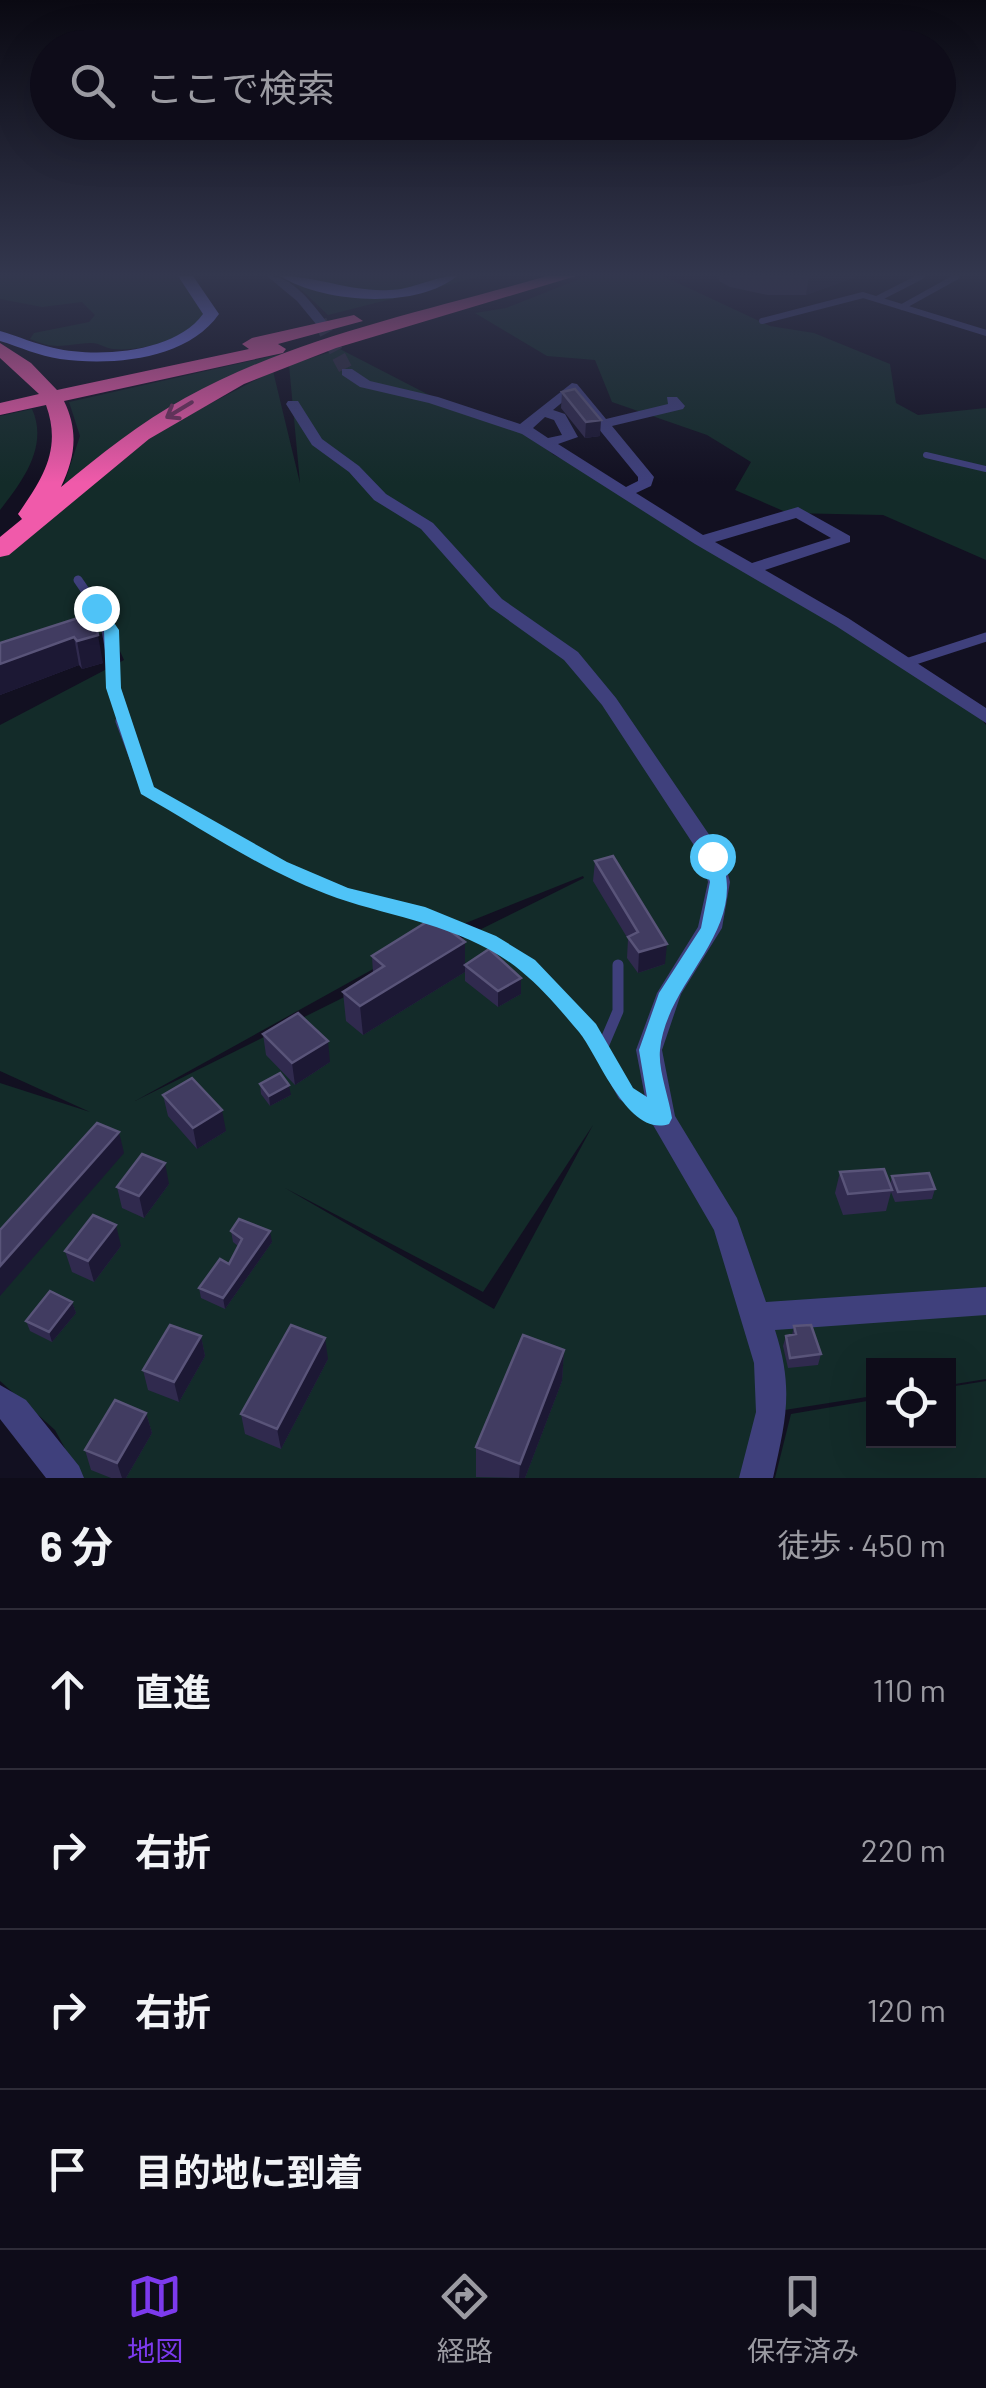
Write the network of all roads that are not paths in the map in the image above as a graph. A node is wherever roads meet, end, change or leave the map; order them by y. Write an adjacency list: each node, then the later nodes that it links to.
1 (28, 345): 2 (street)
2 (160, 345)
3 (251, 345): 9 (highway)
4 (279, 345): 9 (highway)
5 (335, 345): 22 (highway, one-way to 22)
6 (0, 349): 22 (highway)
7 (0, 360): 20 (highway)
8 (347, 372): 15 (street)
9 (78, 385): 10 (highway)
10 (5, 399)
11 (672, 400): 14 (street)
12 (294, 404): 30 (street)
13 (543, 412): 14 (street); 15 (street); 16 (street)
14 (602, 424): 19 (street)
15 (523, 429): 16 (street)
16 (545, 442): 19 (street)
17 (926, 455): 18 (lane)
18 (986, 469)
19 (625, 493): 21 (street)
20 (0, 525)
21 (701, 541): 23 (street); 23 (street)
22 (0, 549)
23 (752, 568): 26 (street)
24 (78, 580): 29 (lane)
25 (986, 637): 26 (lane)
26 (906, 664): 27 (street)
27 (986, 716)
28 (618, 965): 29 (lane)
29 (601, 1052): 30 (lane)
30 (662, 1118): 32 (street)
31 (986, 1301): 32 (street)
32 (756, 1317): 35 (street)
33 (0, 1400): 34 (street)
34 (67, 1478)
35 (756, 1478)

